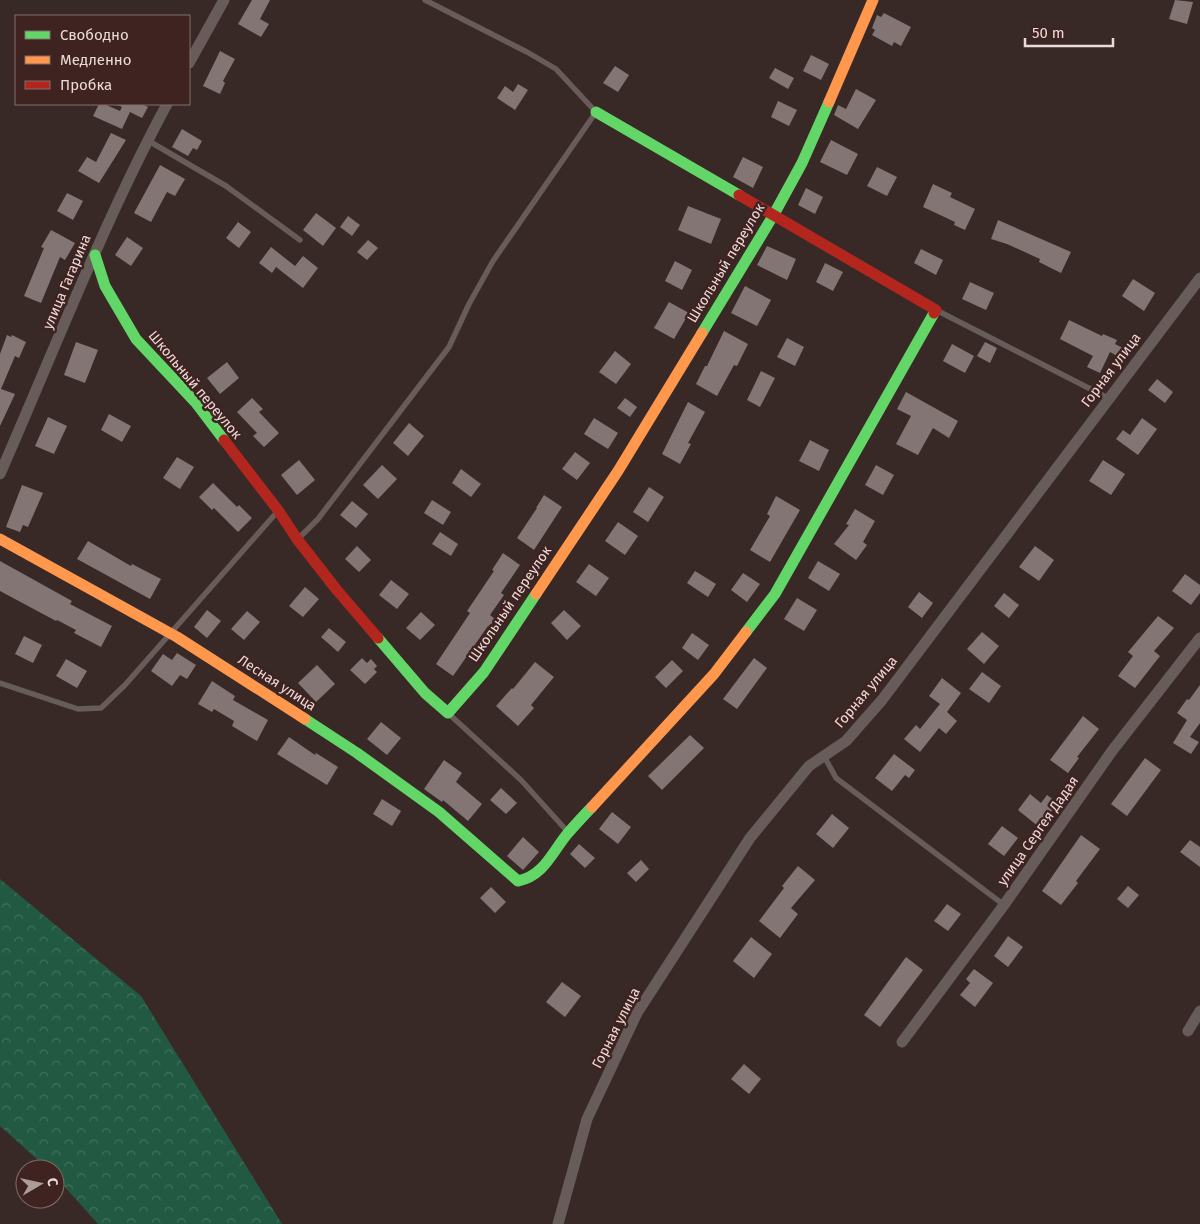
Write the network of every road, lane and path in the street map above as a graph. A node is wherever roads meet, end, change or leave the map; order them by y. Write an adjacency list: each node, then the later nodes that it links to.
1 (224, 0): 4 (street)
2 (425, 0): 6 (lane)
3 (873, 0): 8 (street, Школьный переулок)
4 (190, 61)
5 (166, 105): 7 (street, улица Гагарина)
6 (596, 112): 8 (street); 17 (lane)
7 (147, 140): 9 (lane); 10 (street, улица Гагарина)
8 (773, 216): 12 (street); 21 (street, Школьный переулок)
9 (300, 240)
10 (95, 255): 14 (street, улица Гагарина); 15 (street, Школьный переулок)
11 (1200, 278): 13 (street, Горная улица)
12 (936, 310): 13 (lane); 23 (street)
13 (1108, 398): 22 (street, Горная улица)
14 (0, 474)
15 (278, 510): 17 (street, Школьный переулок); 18 (lane)
16 (0, 539): 18 (street, Лесная улица)
17 (297, 539): 21 (street, Школьный переулок)
18 (171, 634): 20 (lane); 23 (street, Лесная улица)
19 (1200, 638): 24 (street, улица Сергея Дадая)
20 (0, 683)
21 (448, 713): 23 (lane)
22 (824, 756): 24 (lane); 28 (street, Горная улица)
23 (568, 832)
24 (1004, 905): 27 (street, улица Сергея Дадая)
25 (1200, 1011): 26 (street)
26 (1188, 1031)
27 (902, 1042)
28 (558, 1224)

